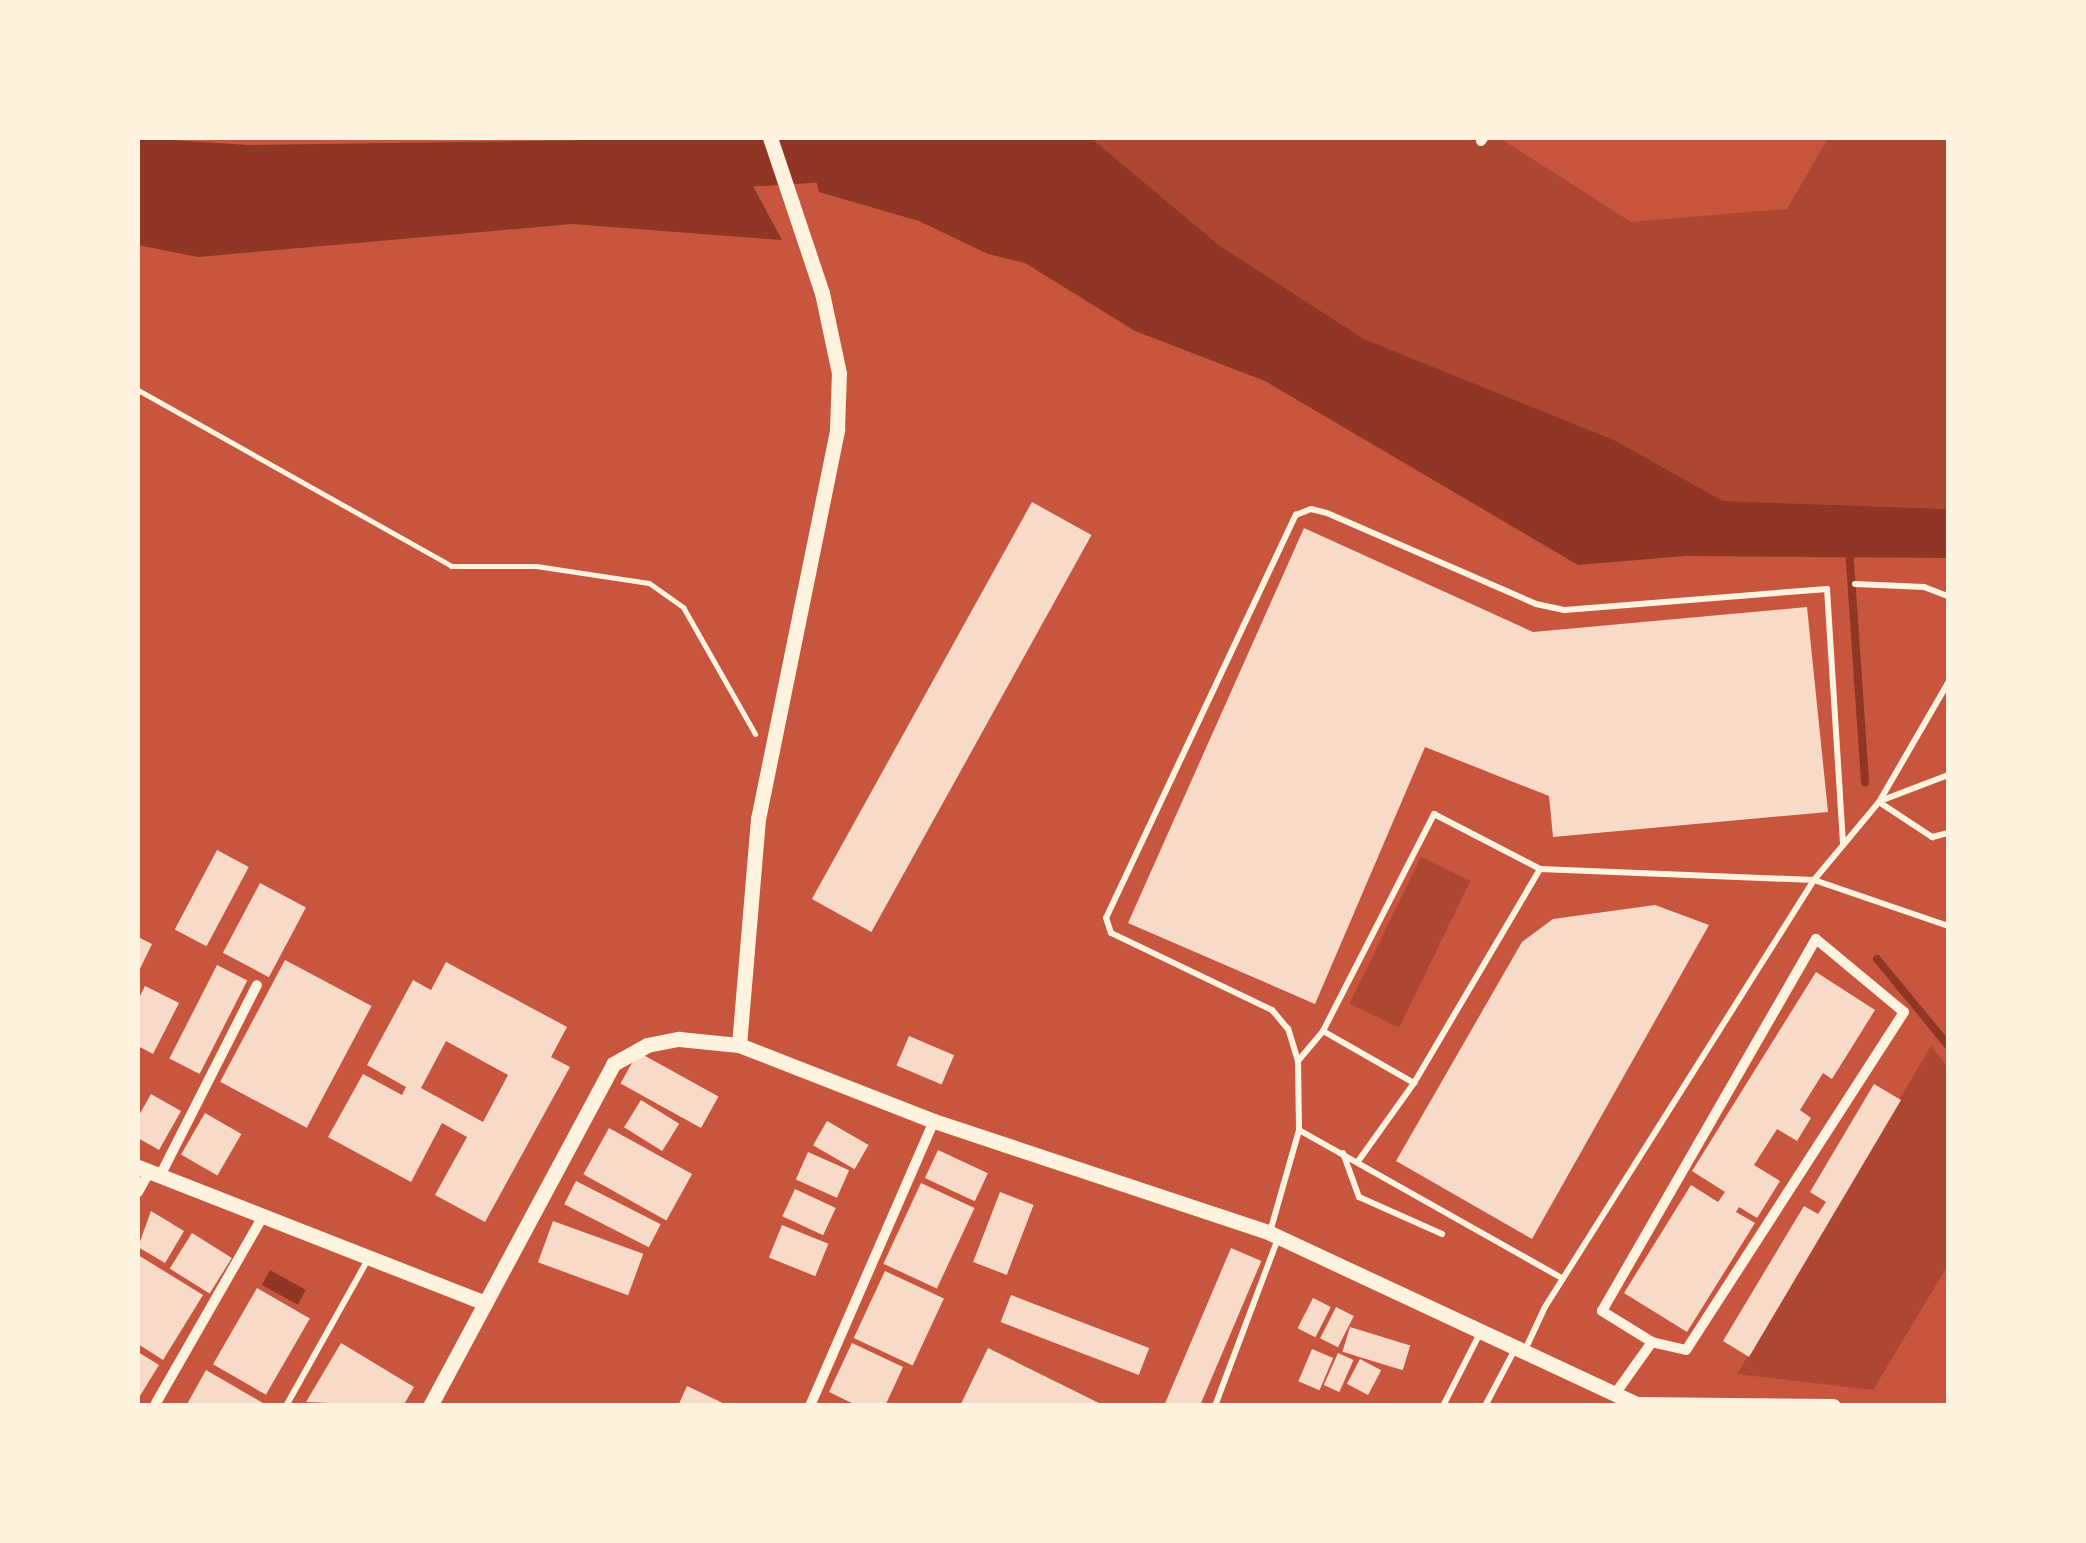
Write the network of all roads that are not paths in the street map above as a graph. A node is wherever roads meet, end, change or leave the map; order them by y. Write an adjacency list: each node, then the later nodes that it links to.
1 (770, 138): 14 (street)
2 (1856, 584): 3 (lane)
3 (1948, 596)
4 (1948, 683): 6 (lane)
5 (1948, 775): 6 (lane)
6 (1879, 802): 7 (lane); 8 (lane)
7 (1948, 833)
8 (1843, 845): 10 (lane); 15 (lane)
9 (1540, 869): 10 (lane); 13 (lane); 16 (lane)
10 (1814, 880): 11 (lane); 27 (lane)
11 (1948, 926)
12 (257, 986): 21 (street)
13 (1323, 1031): 15 (lane); 16 (lane)
14 (738, 1046): 17 (street); 28 (street)
15 (1298, 1061): 18 (lane)
16 (1414, 1083): 20 (lane)
17 (934, 1121): 25 (street); 37 (street)
18 (1299, 1130): 19 (lane); 25 (lane)
19 (1342, 1152): 20 (lane); 24 (lane)
20 (1359, 1160): 27 (lane)
21 (149, 1172): 22 (street); 23 (street)
22 (138, 1192)
23 (263, 1216): 26 (street); 33 (street)
24 (1442, 1234)
25 (1274, 1235): 29 (street); 38 (lane)
26 (368, 1258): 28 (street); 35 (lane)
27 (1562, 1279): 31 (lane)
28 (485, 1304): 36 (street)
29 (1481, 1331): 31 (street); 39 (lane)
30 (1652, 1342): 30 (street); 32 (street)
31 (1520, 1349): 32 (street); 40 (lane)
32 (1615, 1394): 34 (street)
33 (156, 1403)
34 (1831, 1405)
35 (286, 1406)
36 (430, 1406)
37 (810, 1406)
38 (1215, 1406)
39 (1443, 1406)
40 (1485, 1406)

